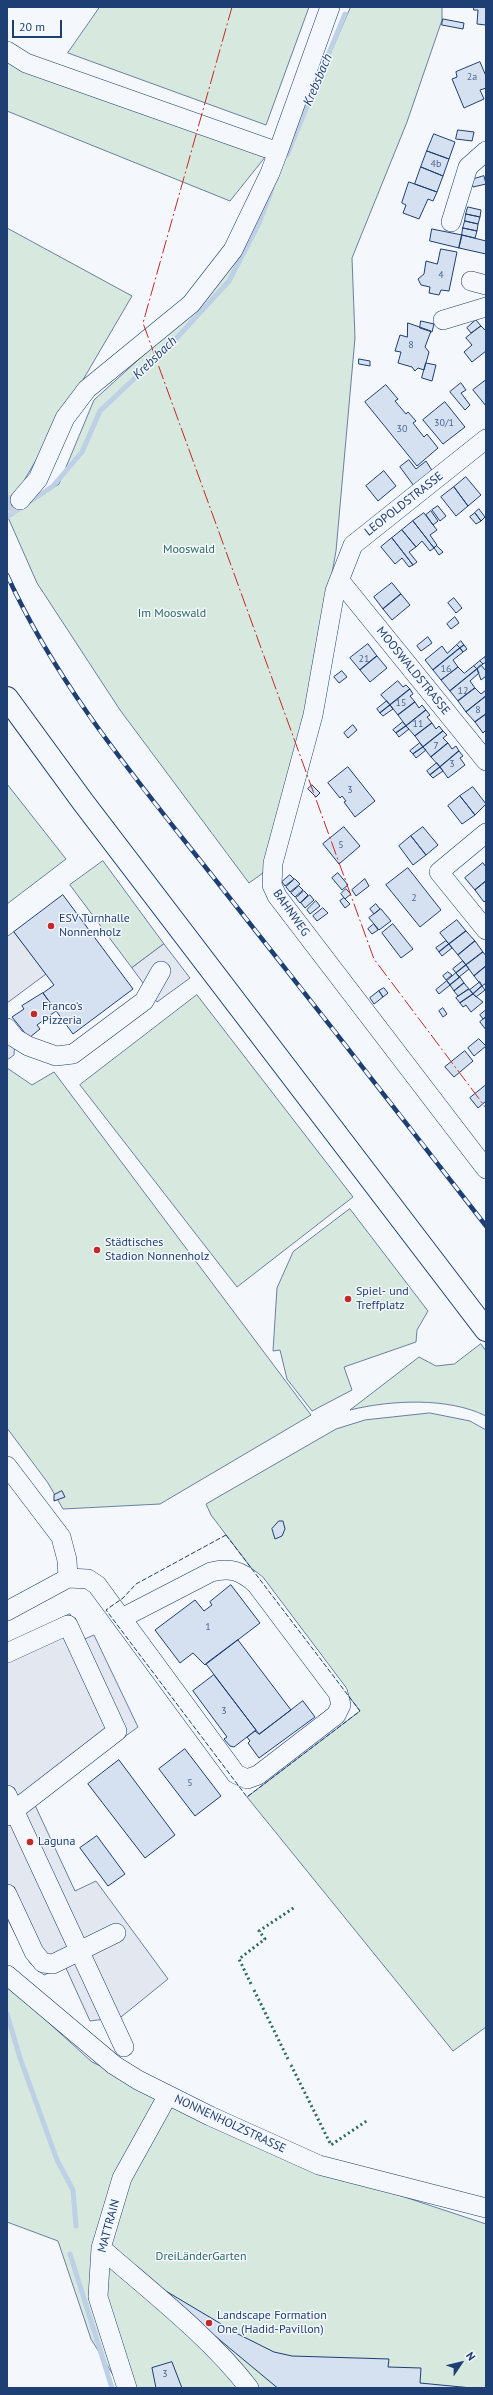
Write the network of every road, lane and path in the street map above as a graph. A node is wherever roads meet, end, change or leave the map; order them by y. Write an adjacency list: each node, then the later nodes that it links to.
1 (330, 7): 4 (street)
2 (7, 51): 4 (street)
3 (486, 151): 5 (street)
4 (278, 152): 9 (street)
5 (451, 222)
6 (486, 307): 7 (street)
7 (444, 320)
8 (484, 444): 10 (street, LEOPOLDSTRASSE)
9 (20, 500)
10 (340, 581): 12 (street, MOOSWALDSTRASSE); 17 (street, BAHNWEG)
11 (7, 698): 18 (main road)
12 (486, 761)
13 (486, 832): 14 (street)
14 (484, 925)
15 (162, 971): 16 (street)
16 (7, 1028)
17 (486, 1169)
18 (486, 1330)
19 (7, 1466): 20 (street)
20 (68, 1578): 21 (street); 22 (street)
21 (7, 1611)
22 (122, 1618): 22 (street)
23 (7, 1654): 24 (street)
24 (9, 1807): 27 (street)
25 (7, 1894): 27 (street)
26 (116, 1933): 27 (street)
27 (80, 1952): 29 (street)
28 (7, 1975): 30 (street, NONNENHOLZSTRASSE)
29 (124, 2047)
30 (168, 2095): 31 (street, NONNENHOLZSTRASSE); 32 (street, MATTRAIN)
31 (486, 2208)
32 (101, 2248): 33 (street, MATTRAIN); 34 (street)
33 (127, 2388)
34 (249, 2388)

